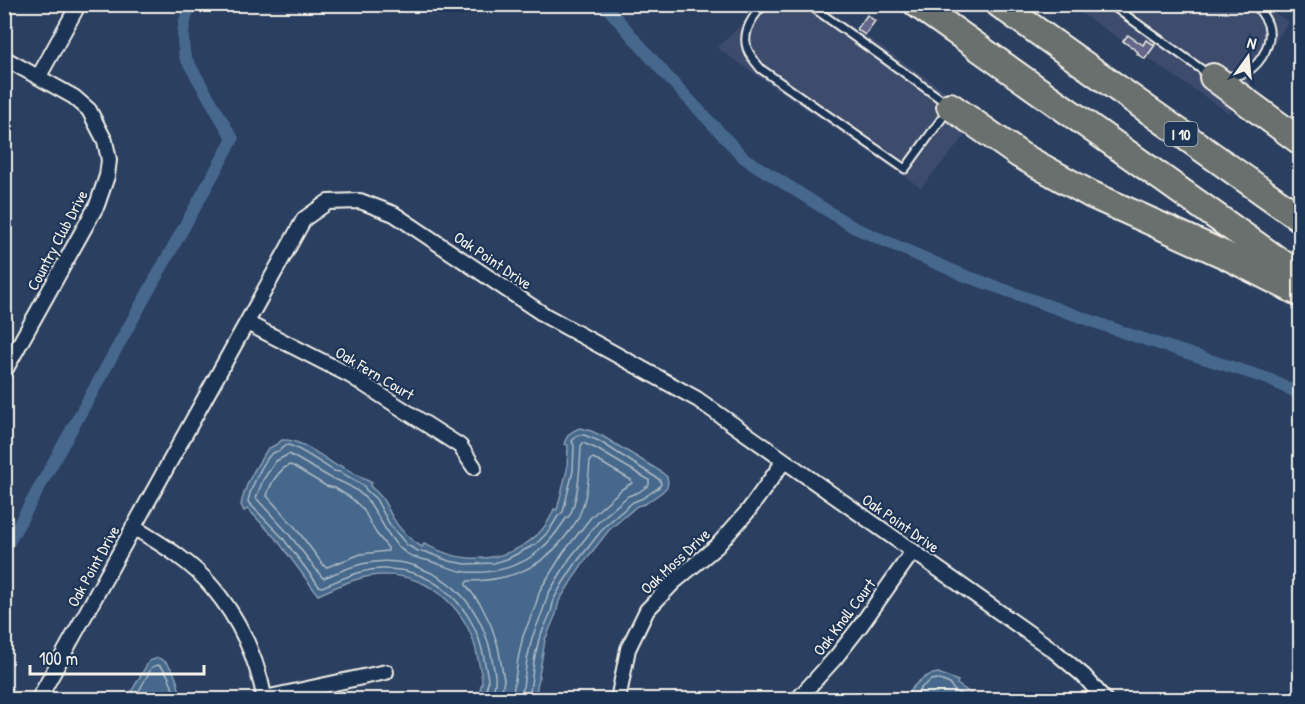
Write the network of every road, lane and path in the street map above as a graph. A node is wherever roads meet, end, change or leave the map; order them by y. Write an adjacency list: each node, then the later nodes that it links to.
1 (766, 4): 11 (lane)
2 (808, 4): 11 (lane)
3 (917, 4): 14 (highway)
4 (999, 4): 13 (highway, I 10)
5 (1110, 4): 10 (lane)
6 (1255, 4): 10 (lane)
7 (76, 9): 9 (street)
8 (4, 58): 9 (street, Country Club Drive)
9 (39, 76): 17 (street, Country Club Drive)
10 (1213, 77): 12 (highway)
11 (950, 106): 15 (highway)
12 (1300, 141)
13 (1300, 218)
14 (1300, 276)
15 (1300, 293)
16 (247, 323): 18 (street, Oak Point Drive); 19 (street, Oak Fern Court); 20 (street, Oak Point Drive)
17 (4, 372)
18 (784, 461): 21 (street, Oak Point Drive); 25 (street, Oak Moss Drive)
19 (474, 467)
20 (133, 527): 23 (street, Oak Point Drive); 24 (street)
21 (913, 550): 26 (street, Oak Knoll Court); 27 (street, Oak Point Drive)
22 (386, 672): 24 (street)
23 (38, 699)
24 (265, 699)
25 (618, 699)
26 (797, 699)
27 (1105, 699)

